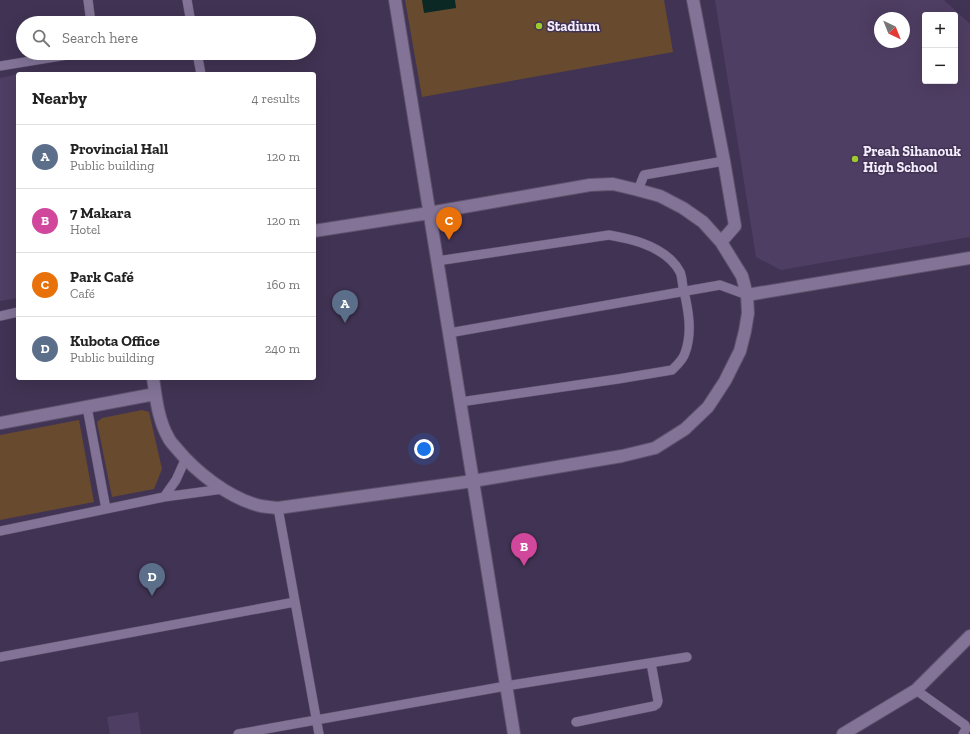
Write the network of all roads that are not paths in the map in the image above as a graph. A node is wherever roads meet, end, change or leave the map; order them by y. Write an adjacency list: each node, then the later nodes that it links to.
1 (88, 0): 5 (street)
2 (186, 0): 6 (street)
3 (395, 0): 13 (street)
4 (693, 0): 11 (street)
5 (90, 16)
6 (189, 16)
7 (36, 60): 9 (street)
8 (198, 60): 10 (street)
9 (0, 66)
10 (201, 72)
11 (724, 161): 12 (street); 15 (street)
12 (638, 190): 13 (street); 15 (street)
13 (429, 213): 14 (street); 17 (street)
14 (316, 231)
15 (721, 242): 19 (street)
16 (970, 258): 19 (street)
17 (437, 261): 18 (street); 22 (street)
18 (684, 292): 19 (street); 22 (street); 25 (street)
19 (747, 295): 29 (street)
20 (16, 312): 21 (street)
21 (0, 316)
22 (449, 333): 25 (street)
23 (153, 380): 24 (street)
24 (155, 394): 26 (street); 28 (street)
25 (460, 402): 29 (street)
26 (87, 407): 27 (street); 33 (street)
27 (0, 423)
28 (186, 460): 30 (street); 31 (street)
29 (473, 481): 32 (street); 40 (street)
30 (223, 489): 31 (street); 32 (street)
31 (164, 498): 33 (street)
32 (278, 508): 35 (street)
33 (106, 509): 34 (street)
34 (0, 531)
35 (295, 602): 37 (street); 42 (street)
36 (970, 636): 41 (street)
37 (0, 657)
38 (687, 658): 39 (street)
39 (651, 663): 40 (street); 43 (street)
40 (506, 686): 42 (street); 46 (street)
41 (916, 690): 47 (street); 48 (street)
42 (316, 719): 44 (street); 45 (street)
43 (576, 722)
44 (238, 734)
45 (319, 734)
46 (514, 734)
47 (843, 734)
48 (963, 734)

